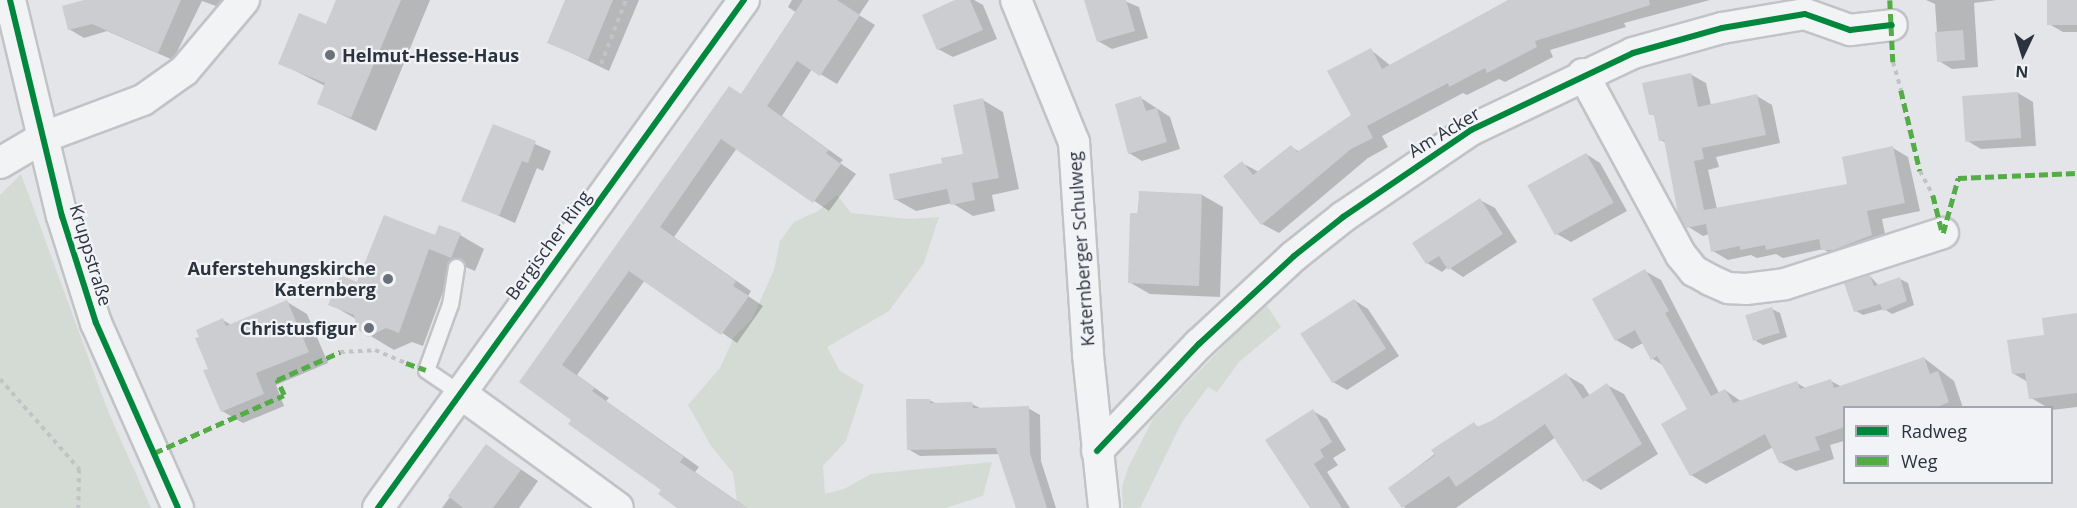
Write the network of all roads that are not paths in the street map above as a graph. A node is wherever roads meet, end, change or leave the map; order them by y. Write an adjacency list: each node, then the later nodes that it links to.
1 (10, 0): 7 (street, Kruppstraße)
2 (244, 0): 7 (street)
3 (744, 0): 11 (street, Bergischer Ring)
4 (1016, 0): 12 (street, Katernberger Schulweg)
5 (1892, 25): 6 (street, Am Acker)
6 (1582, 74): 9 (street); 12 (street, Am Acker)
7 (44, 137): 8 (street); 13 (street, Kruppstraße)
8 (0, 163)
9 (1943, 233)
10 (456, 267): 11 (lane)
11 (460, 393): 14 (street, Bergischer Ring); 15 (street)
12 (1097, 451): 16 (street, Katernberger Schulweg)
13 (178, 508)
14 (378, 508)
15 (618, 508)
16 (1104, 508)

